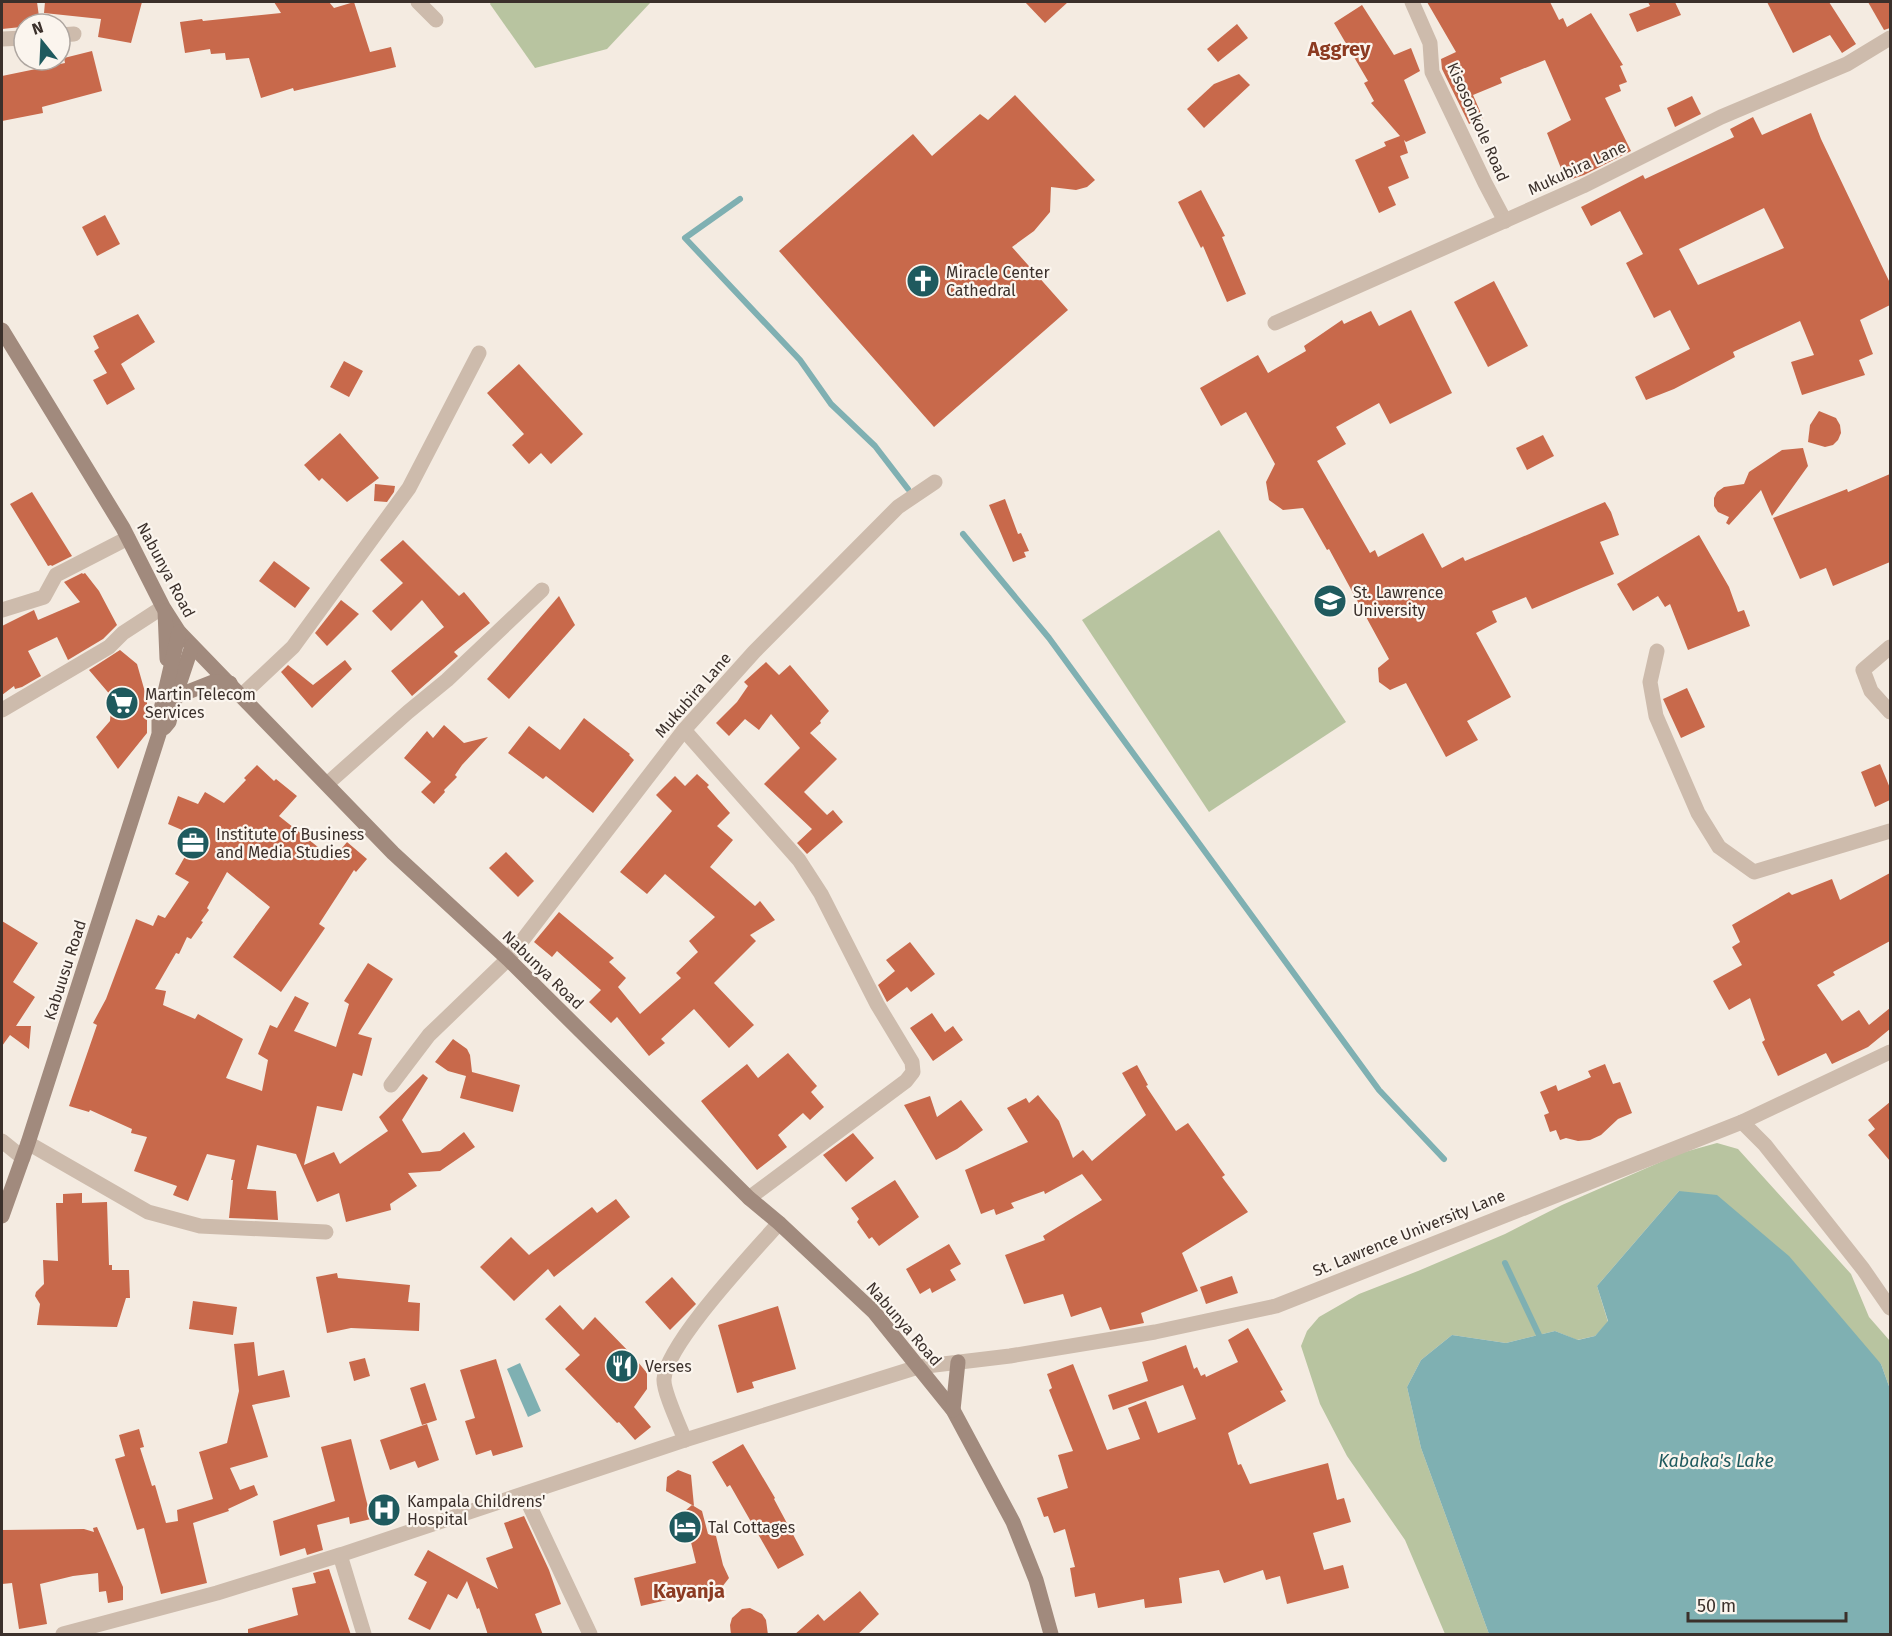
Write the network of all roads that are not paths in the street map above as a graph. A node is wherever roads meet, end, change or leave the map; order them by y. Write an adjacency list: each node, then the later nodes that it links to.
1 (418, 2): 3 (street)
2 (1412, 2): 5 (street, Kisosonkole Road)
3 (436, 20)
4 (1890, 38): 5 (street, Mukubira Lane)
5 (1505, 221): 6 (street, Mukubira Lane)
6 (1275, 323)
7 (2, 330): 10 (main road, Nabunya Road)
8 (480, 353): 20 (street)
9 (935, 482): 24 (street, Mukubira Lane)
10 (128, 538): 12 (main road, Nabunya Road); 13 (street)
11 (542, 590): 26 (street)
12 (164, 609): 14 (main road, Nabunya Road); 18 (main road); 22 (street)
13 (2, 610)
14 (179, 632): 15 (main road, Nabunya Road); 18 (main road, Kabuusu Road)
15 (192, 646): 19 (main road, Nabunya Road); 21 (main road, Kabuusu Road)
16 (1890, 647): 23 (street)
17 (1657, 651): 27 (street)
18 (168, 671): 25 (main road, Kabuusu Road)
19 (230, 683): 20 (main road, Nabunya Road); 21 (main road)
20 (242, 695): 26 (main road, Nabunya Road)
21 (175, 697): 25 (main road, Kabuusu Road)
22 (2, 710)
23 (1890, 712)
24 (684, 730): 28 (street, Mukubira Lane); 35 (street)
25 (159, 734): 33 (main road, Kabuusu Road)
26 (327, 784): 28 (main road, Nabunya Road)
27 (1890, 831)
28 (508, 959): 30 (street, Mukubira Lane); 35 (main road, Nabunya Road)
29 (1890, 1052): 31 (street, St. Lawrence University Lane)
30 (391, 1085)
31 (1742, 1122): 39 (street); 40 (street, St. Lawrence University Lane)
32 (2, 1141): 34 (street)
33 (28, 1143): 34 (main road, Kabuusu Road); 38 (street)
34 (22, 1158): 36 (main road, Kabuusu Road)
35 (748, 1198): 37 (main road, Nabunya Road)
36 (2, 1216)
37 (779, 1223): 41 (main road, Nabunya Road); 43 (street)
38 (326, 1232)
39 (1890, 1308)
40 (958, 1362): 41 (street, St. Lawrence University Lane); 42 (main road)
41 (918, 1367): 42 (main road, Nabunya Road); 43 (street, St. Lawrence University Lane)
42 (953, 1410): 49 (main road, Nabunya Road)
43 (685, 1440): 44 (street, St. Lawrence University Lane)
44 (524, 1494): 45 (street, St. Lawrence University Lane); 48 (street)
45 (340, 1555): 46 (street, St. Lawrence University Lane); 47 (street)
46 (63, 1635)
47 (364, 1635)
48 (590, 1635)
49 (1050, 1635)

